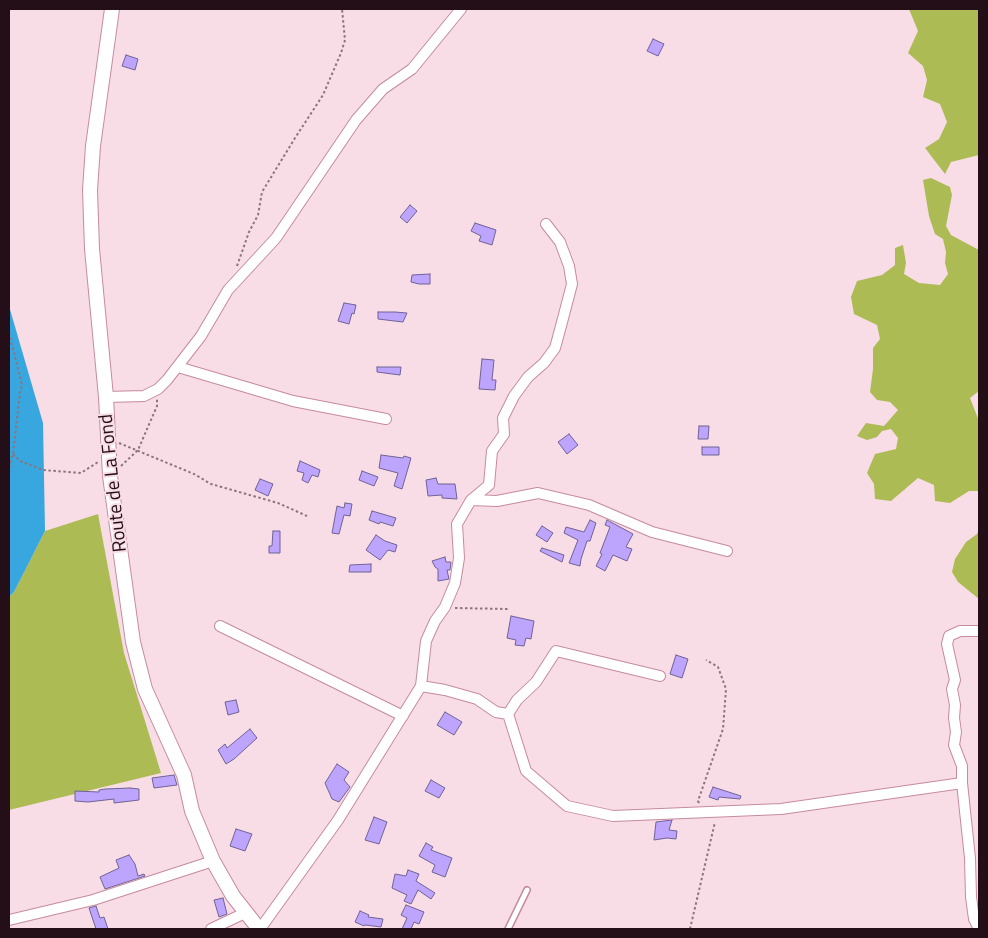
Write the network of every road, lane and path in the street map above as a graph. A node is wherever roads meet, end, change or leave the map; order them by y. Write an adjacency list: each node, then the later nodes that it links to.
1 (112, 9): 9 (street, Route de La Fond)
2 (342, 9): 5 (path)
3 (461, 9): 7 (street)
4 (546, 224): 17 (street)
5 (234, 274)
6 (9, 333): 13 (path)
7 (178, 367): 8 (street); 10 (street)
8 (158, 389): 9 (street); 12 (path)
9 (106, 398): 11 (street, Route de La Fond)
10 (386, 419)
11 (107, 439): 12 (path); 14 (street, Route de La Fond)
12 (138, 450): 16 (path); 18 (path)
13 (13, 454): 14 (path); 15 (path)
14 (108, 456): 16 (street, Route de La Fond)
15 (9, 469)
16 (110, 476): 31 (street, Route de La Fond)
17 (471, 500): 19 (street); 20 (street)
18 (307, 516)
19 (727, 551)
20 (445, 607): 21 (path); 26 (street)
21 (508, 609)
22 (220, 626): 28 (street)
23 (979, 631): 29 (street)
24 (706, 660): 30 (path)
25 (660, 676): 27 (street)
26 (421, 686): 27 (street); 28 (street)
27 (508, 714): 30 (street)
28 (403, 716): 36 (street)
29 (962, 783): 30 (street); 39 (street)
30 (717, 813): 38 (path)
31 (213, 861): 33 (street, Route de La Fond); 34 (street)
32 (527, 890): 37 (lane)
33 (246, 913): 35 (street); 36 (street, Route de La Fond)
34 (9, 920)
35 (210, 929)
36 (259, 929)
37 (508, 929)
38 (690, 929)
39 (979, 929)

